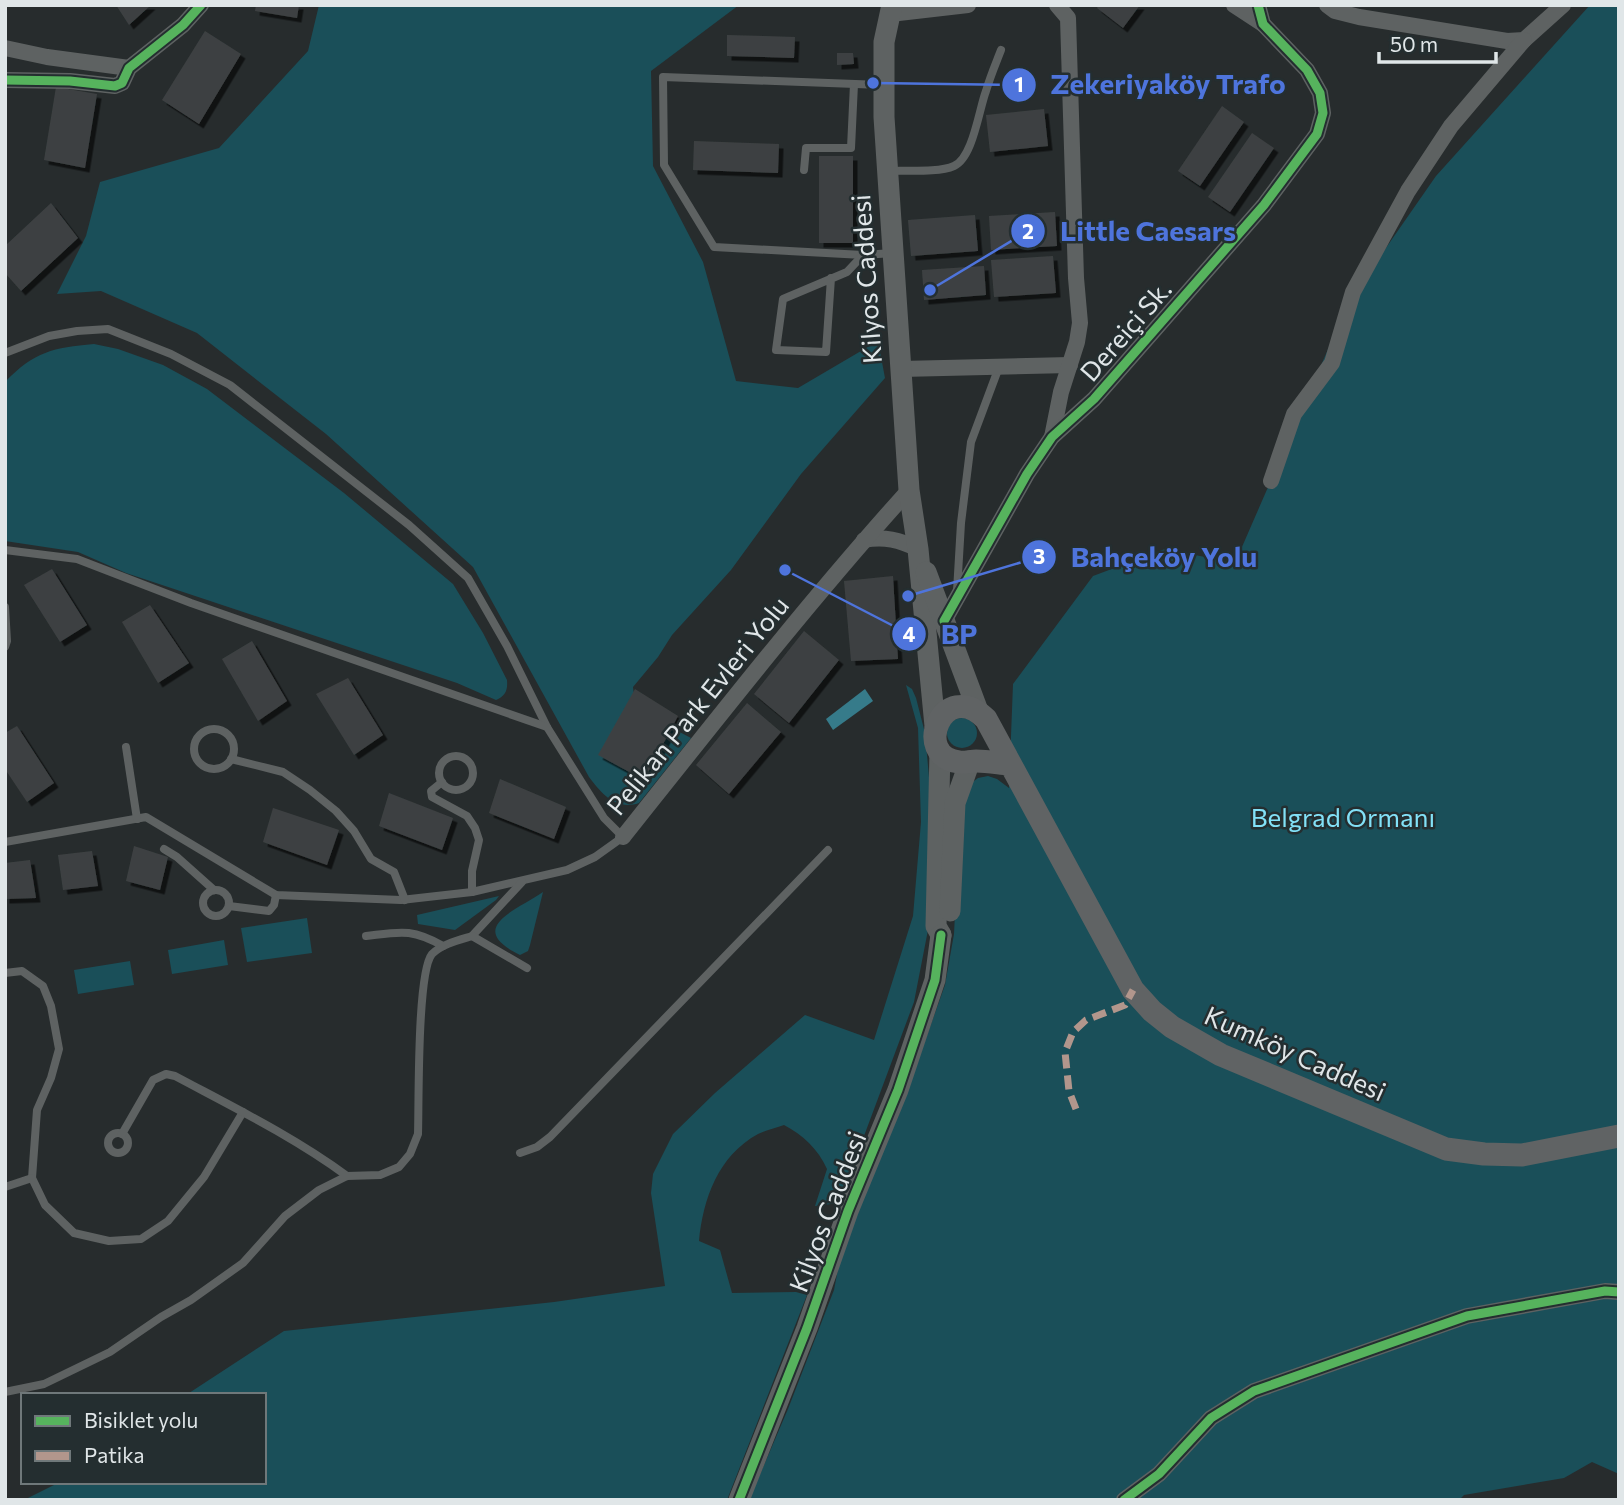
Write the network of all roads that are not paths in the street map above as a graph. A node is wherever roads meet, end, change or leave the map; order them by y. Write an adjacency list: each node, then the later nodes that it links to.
1 (201, 5): 15 (street)
2 (968, 5): 9 (street)
3 (1056, 5): 10 (street)
4 (1079, 5): 10 (street)
5 (1234, 5): 11 (street)
6 (1258, 5): 11 (street, Dereiçi Sk.)
7 (1326, 5): 12 (street)
8 (1563, 5): 12 (street)
9 (891, 10): 18 (street, Kilyos Caddesi)
10 (1068, 18): 25 (street)
11 (1264, 24): 28 (street, Dereiçi Sk.)
12 (1524, 40): 29 (street)
13 (5, 48): 15 (street)
14 (1001, 50): 20 (lane)
15 (129, 68): 16 (street)
16 (5, 79)
17 (854, 84): 18 (lane); 19 (lane); 22 (lane)
18 (884, 85): 20 (street, Kilyos Caddesi)
19 (804, 170)
20 (888, 171): 21 (street, Kilyos Caddesi)
21 (894, 253): 22 (lane); 27 (street, Kilyos Caddesi)
22 (863, 255): 23 (lane)
23 (831, 278): 23 (lane)
24 (5, 353): 40 (lane)
25 (1070, 365): 26 (street); 28 (street)
26 (999, 367): 27 (street); 34 (lane)
27 (901, 369): 30 (street, Kilyos Caddesi)
28 (1052, 437): 34 (street, Dereiçi Sk.)
29 (1271, 481)
30 (909, 490): 31 (street, Pelikan Park Evleri Yolu); 32 (street, Kilyos Caddesi)
31 (864, 540): 32 (street); 48 (street, Pelikan Park Evleri Yolu)
32 (918, 549): 36 (street); 39 (street)
33 (5, 550): 40 (lane)
34 (957, 597): 36 (street, Dereiçi Sk.)
35 (5, 607): 37 (lane)
36 (944, 621): 38 (street)
37 (5, 647)
38 (984, 720): 39 (main road); 44 (main road); 45 (main road, Kumköy Caddesi)
39 (935, 726): 42 (main road)
40 (547, 727): 48 (lane)
41 (126, 747): 47 (lane)
42 (940, 751): 44 (main road); 58 (street)
43 (231, 759): 43 (lane); 56 (lane)
44 (972, 761): 45 (main road); 58 (street)
45 (1009, 764): 66 (main road, Kumköy Caddesi)
46 (442, 782): 46 (lane); 54 (lane)
47 (137, 819): 49 (lane); 55 (lane)
48 (623, 838): 52 (lane)
49 (5, 842)
50 (164, 849): 53 (lane)
51 (828, 850): 67 (lane)
52 (522, 882): 54 (lane); 60 (lane)
53 (214, 890): 57 (lane); 57 (lane)
54 (472, 892): 56 (lane)
55 (276, 895): 56 (lane); 57 (lane)
56 (405, 900)
57 (229, 906)
58 (942, 935): 73 (street, Kilyos Caddesi)
59 (366, 936): 61 (lane)
60 (472, 936): 61 (lane); 62 (lane)
61 (443, 946): 68 (lane)
62 (527, 968)
63 (5, 972): 69 (lane)
64 (243, 1112): 65 (lane); 68 (lane); 69 (lane)
65 (122, 1134)
66 (1619, 1136)
67 (520, 1153)
68 (347, 1176): 72 (lane)
69 (32, 1178): 70 (lane)
70 (5, 1187)
71 (1619, 1292): 74 (street)
72 (5, 1392)
73 (739, 1500)
74 (1124, 1500)

